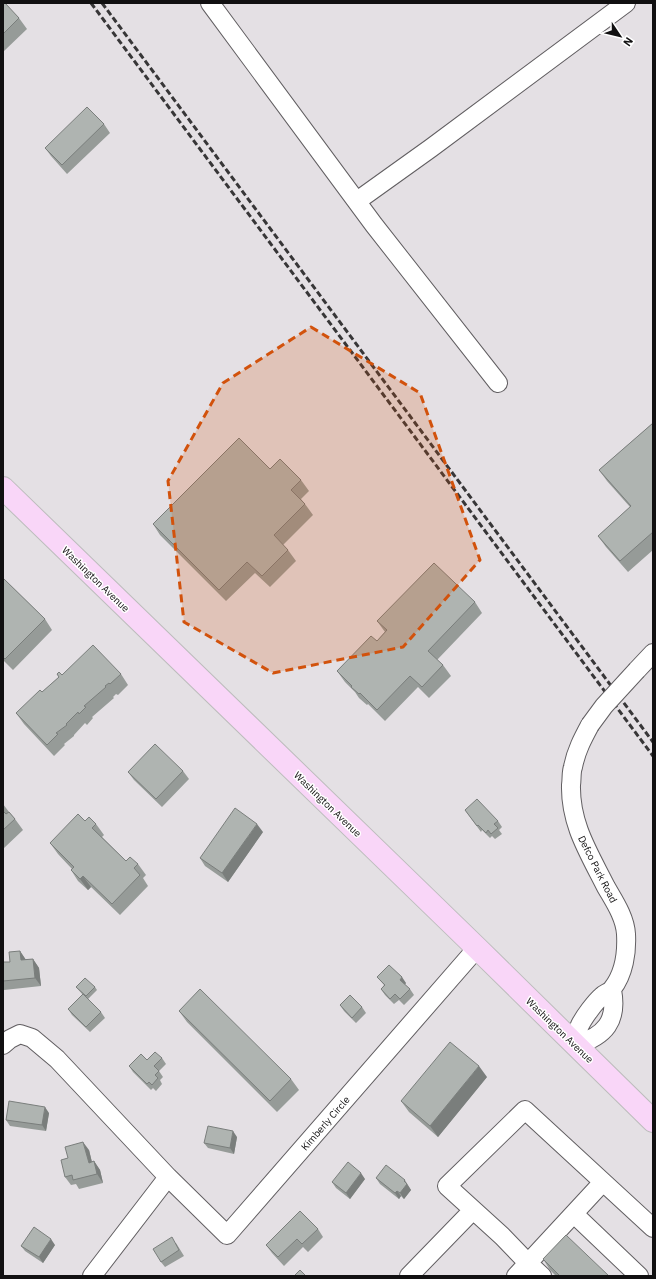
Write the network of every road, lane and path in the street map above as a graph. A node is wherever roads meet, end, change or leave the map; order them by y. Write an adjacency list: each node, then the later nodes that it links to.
1 (210, 3): 3 (street)
2 (626, 3): 3 (street)
3 (357, 201): 4 (street)
4 (498, 383)
5 (3, 488): 7 (main road, Washington Avenue)
6 (653, 653): 9 (street, Defco Park Road, bridge)
7 (477, 948): 9 (main road, Washington Avenue); 11 (street, Kimberly Circle)
8 (3, 1045): 11 (street, Kimberly Circle)
9 (576, 1045): 10 (main road, Washington Avenue)
10 (653, 1121)
11 (168, 1177): 17 (street)
12 (603, 1182): 13 (street); 14 (street); 15 (street)
13 (473, 1210): 16 (street); 18 (street)
14 (574, 1214): 16 (street); 21 (street)
15 (653, 1228)
16 (528, 1263): 19 (street); 20 (street)
17 (92, 1276)
18 (409, 1276)
19 (516, 1276)
20 (542, 1276)
21 (639, 1276)

